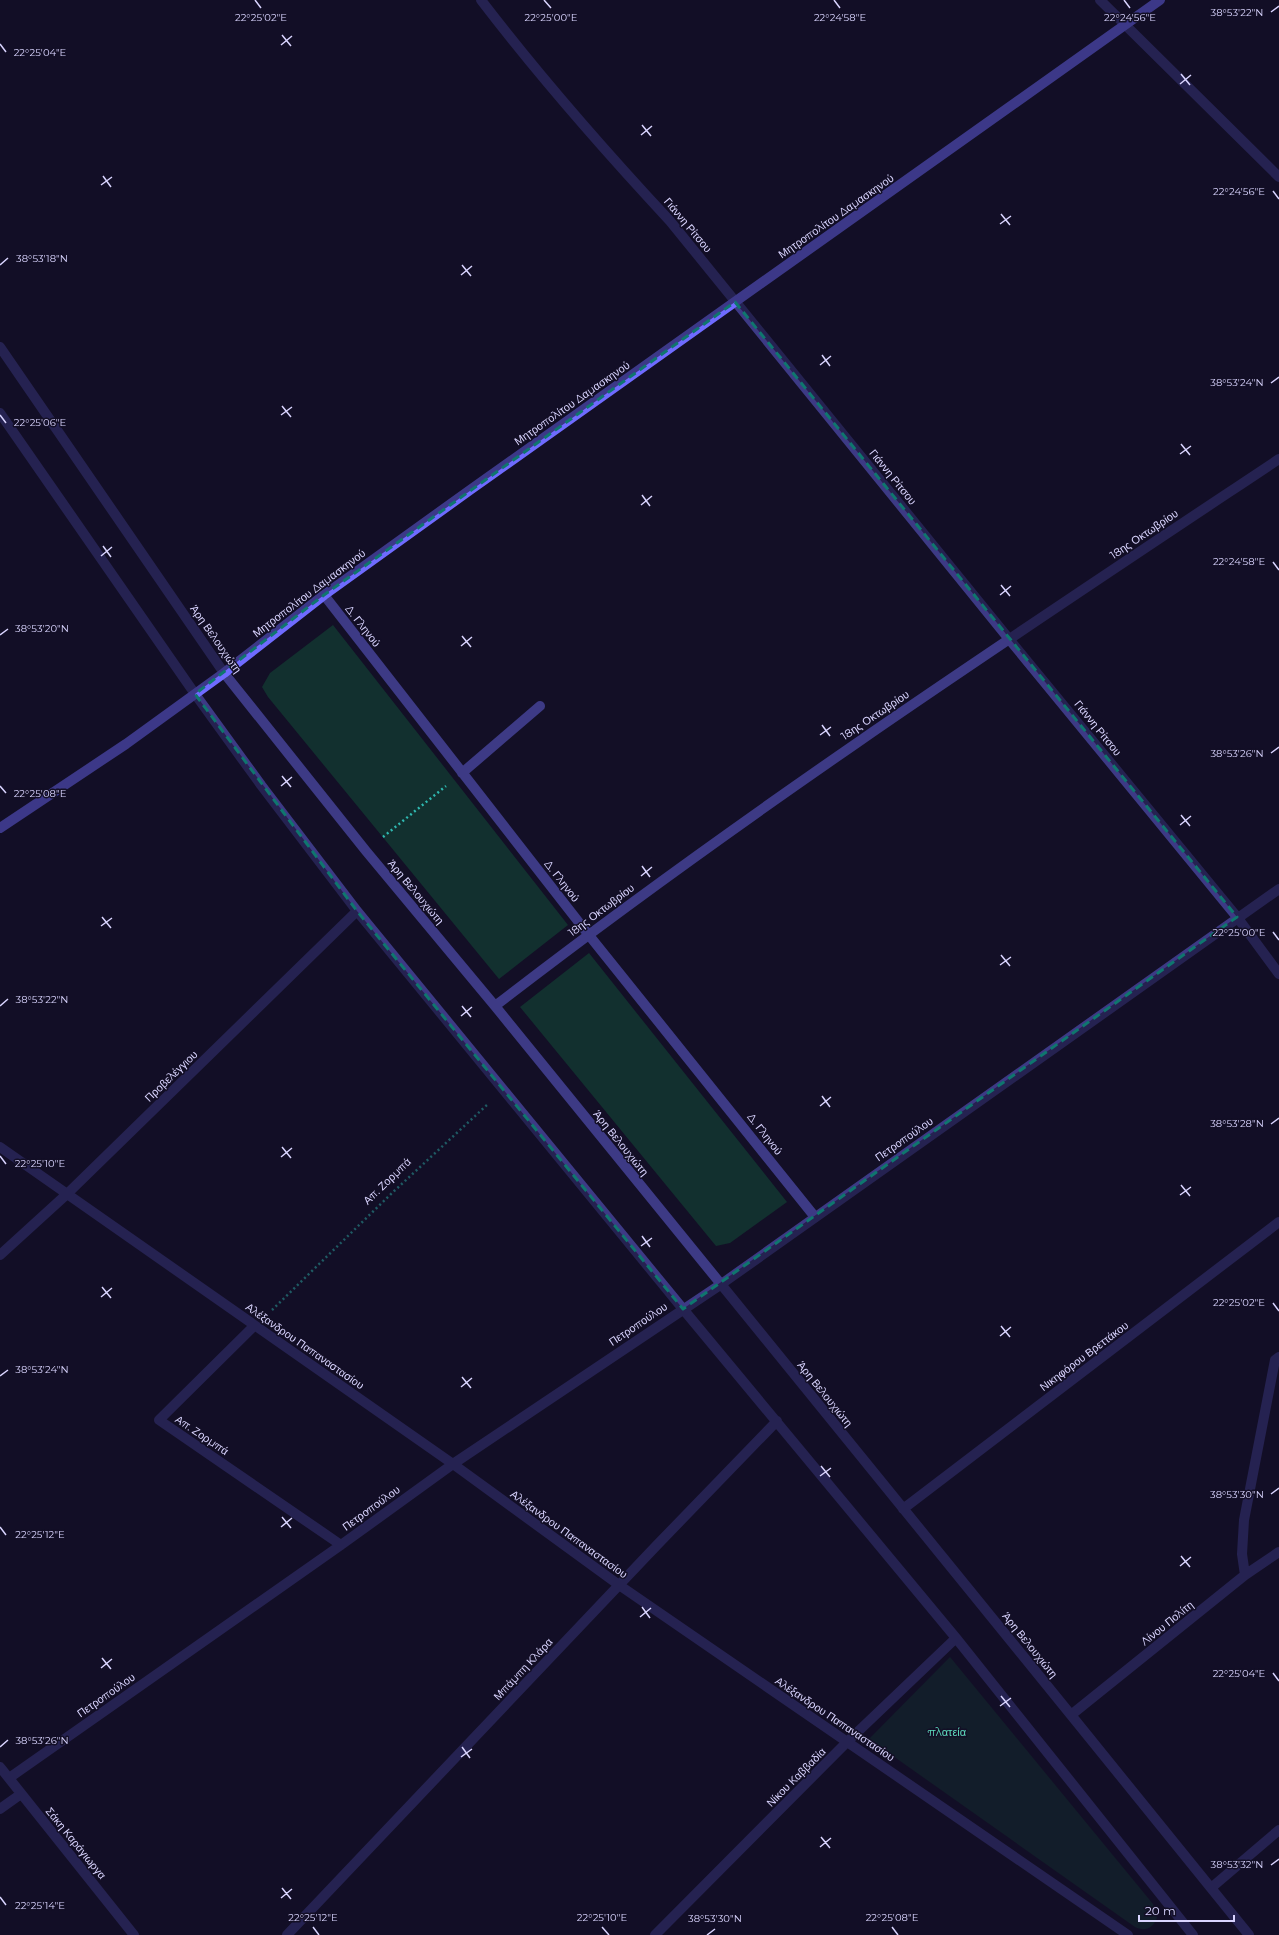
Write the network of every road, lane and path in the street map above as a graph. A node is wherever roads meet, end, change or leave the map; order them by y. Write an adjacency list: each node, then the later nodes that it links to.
1 (481, 0): 6 (street, Γιάννη Ρίτσου)
2 (1100, 0): 4 (street)
3 (1160, 0): 4 (street, Μητροπολίτου Δαμασκηνού)
4 (1126, 24): 5 (street); 6 (street, Μητροπολίτου Δαμασκηνού)
5 (1279, 177)
6 (735, 302): 10 (street, Μητροπολίτου Δαμασκηνού); 11 (street, Γιάννη Ρίτσου)
7 (0, 347): 12 (street, Άρη Βελουχιώτη)
8 (1, 417): 13 (street)
9 (1279, 459): 11 (street, 18ης Οκτωβρίου)
10 (324, 595): 12 (street, Μητροπολίτου Δαμασκηνού); 15 (street, Δ. Γληνού)
11 (1009, 639): 20 (street, Γιάννη Ρίτσου); 21 (street, 18ης Οκτωβρίου)
12 (224, 673): 13 (street, Μητροπολίτου Δαμασκηνού); 17 (street, Άρη Βελουχιώτη)
13 (195, 694): 16 (street, Μητροπολίτου Δαμασκηνού); 19 (street)
14 (540, 706): 15 (street)
15 (462, 773): 17 (path); 21 (street, Δ. Γληνού)
16 (0, 828)
17 (366, 851): 23 (street, Άρη Βελουχιώτη)
18 (1279, 889): 20 (street, Πετροπούλου)
19 (357, 912): 24 (street); 26 (street, Προβελέγγιου)
20 (1237, 917): 22 (street, Γιάννη Ρίτσου); 27 (street, Πετροπούλου)
21 (588, 934): 23 (street, 18ης Οκτωβρίου); 27 (street, Δ. Γληνού)
22 (1279, 974)
23 (495, 1006): 30 (street, Άρη Βελουχιώτη)
24 (503, 1090): 31 (street); 32 (path, Απ. Ζορμπά)
25 (0, 1147): 26 (street, Αλέξανδρου Παπαναστασίου)
26 (67, 1194): 29 (street, Προβελέγγιου); 32 (street, Αλέξανδρου Παπαναστασίου)
27 (815, 1217): 30 (street, Πετροπούλου)
28 (1279, 1222): 36 (street, Νικηφόρου Βρεττάκου)
29 (0, 1256)
30 (720, 1285): 31 (street, Πετροπούλου); 36 (street, Άρη Βελουχιώτη)
31 (682, 1309): 34 (street); 35 (street, Πετροπούλου)
32 (255, 1326): 35 (street, Αλέξανδρου Παπαναστασίου); 37 (street, Απ. Ζορμπά)
33 (1277, 1359): 39 (street)
34 (777, 1421): 40 (street, Μπάμπη Κλάρα); 41 (street)
35 (453, 1464): 37 (street, Πετροπούλου); 40 (street, Αλέξανδρου Παπαναστασίου)
36 (903, 1509): 42 (street, Άρη Βελουχιώτη)
37 (341, 1545): 45 (street, Πετροπούλου)
38 (1279, 1552): 39 (street, Λίνου Πολίτη)
39 (1245, 1575): 42 (street, Λίνου Πολίτη)
40 (619, 1585): 43 (street, Αλέξανδρου Παπαναστασίου); 51 (street, Μπάμπη Κλάρα)
41 (956, 1638): 43 (street, Νίκου Καββαδία); 54 (street)
42 (1071, 1715): 49 (street, Άρη Βελουχιώτη)
43 (847, 1742): 52 (street, Νίκου Καββαδία); 53 (street, Αλέξανδρου Παπαναστασίου)
44 (0, 1767): 45 (street, Σάκη Καράγιωργα)
45 (9, 1778): 46 (street, Σάκη Καράγιωργα)
46 (21, 1794): 47 (street); 50 (street, Σάκη Καράγιωργα)
47 (0, 1809)
48 (1279, 1830): 49 (street)
49 (1210, 1888): 55 (street, Άρη Βελουχιώτη)
50 (134, 1935)
51 (287, 1935)
52 (655, 1935)
53 (1128, 1935)
54 (1193, 1935)
55 (1249, 1935)

